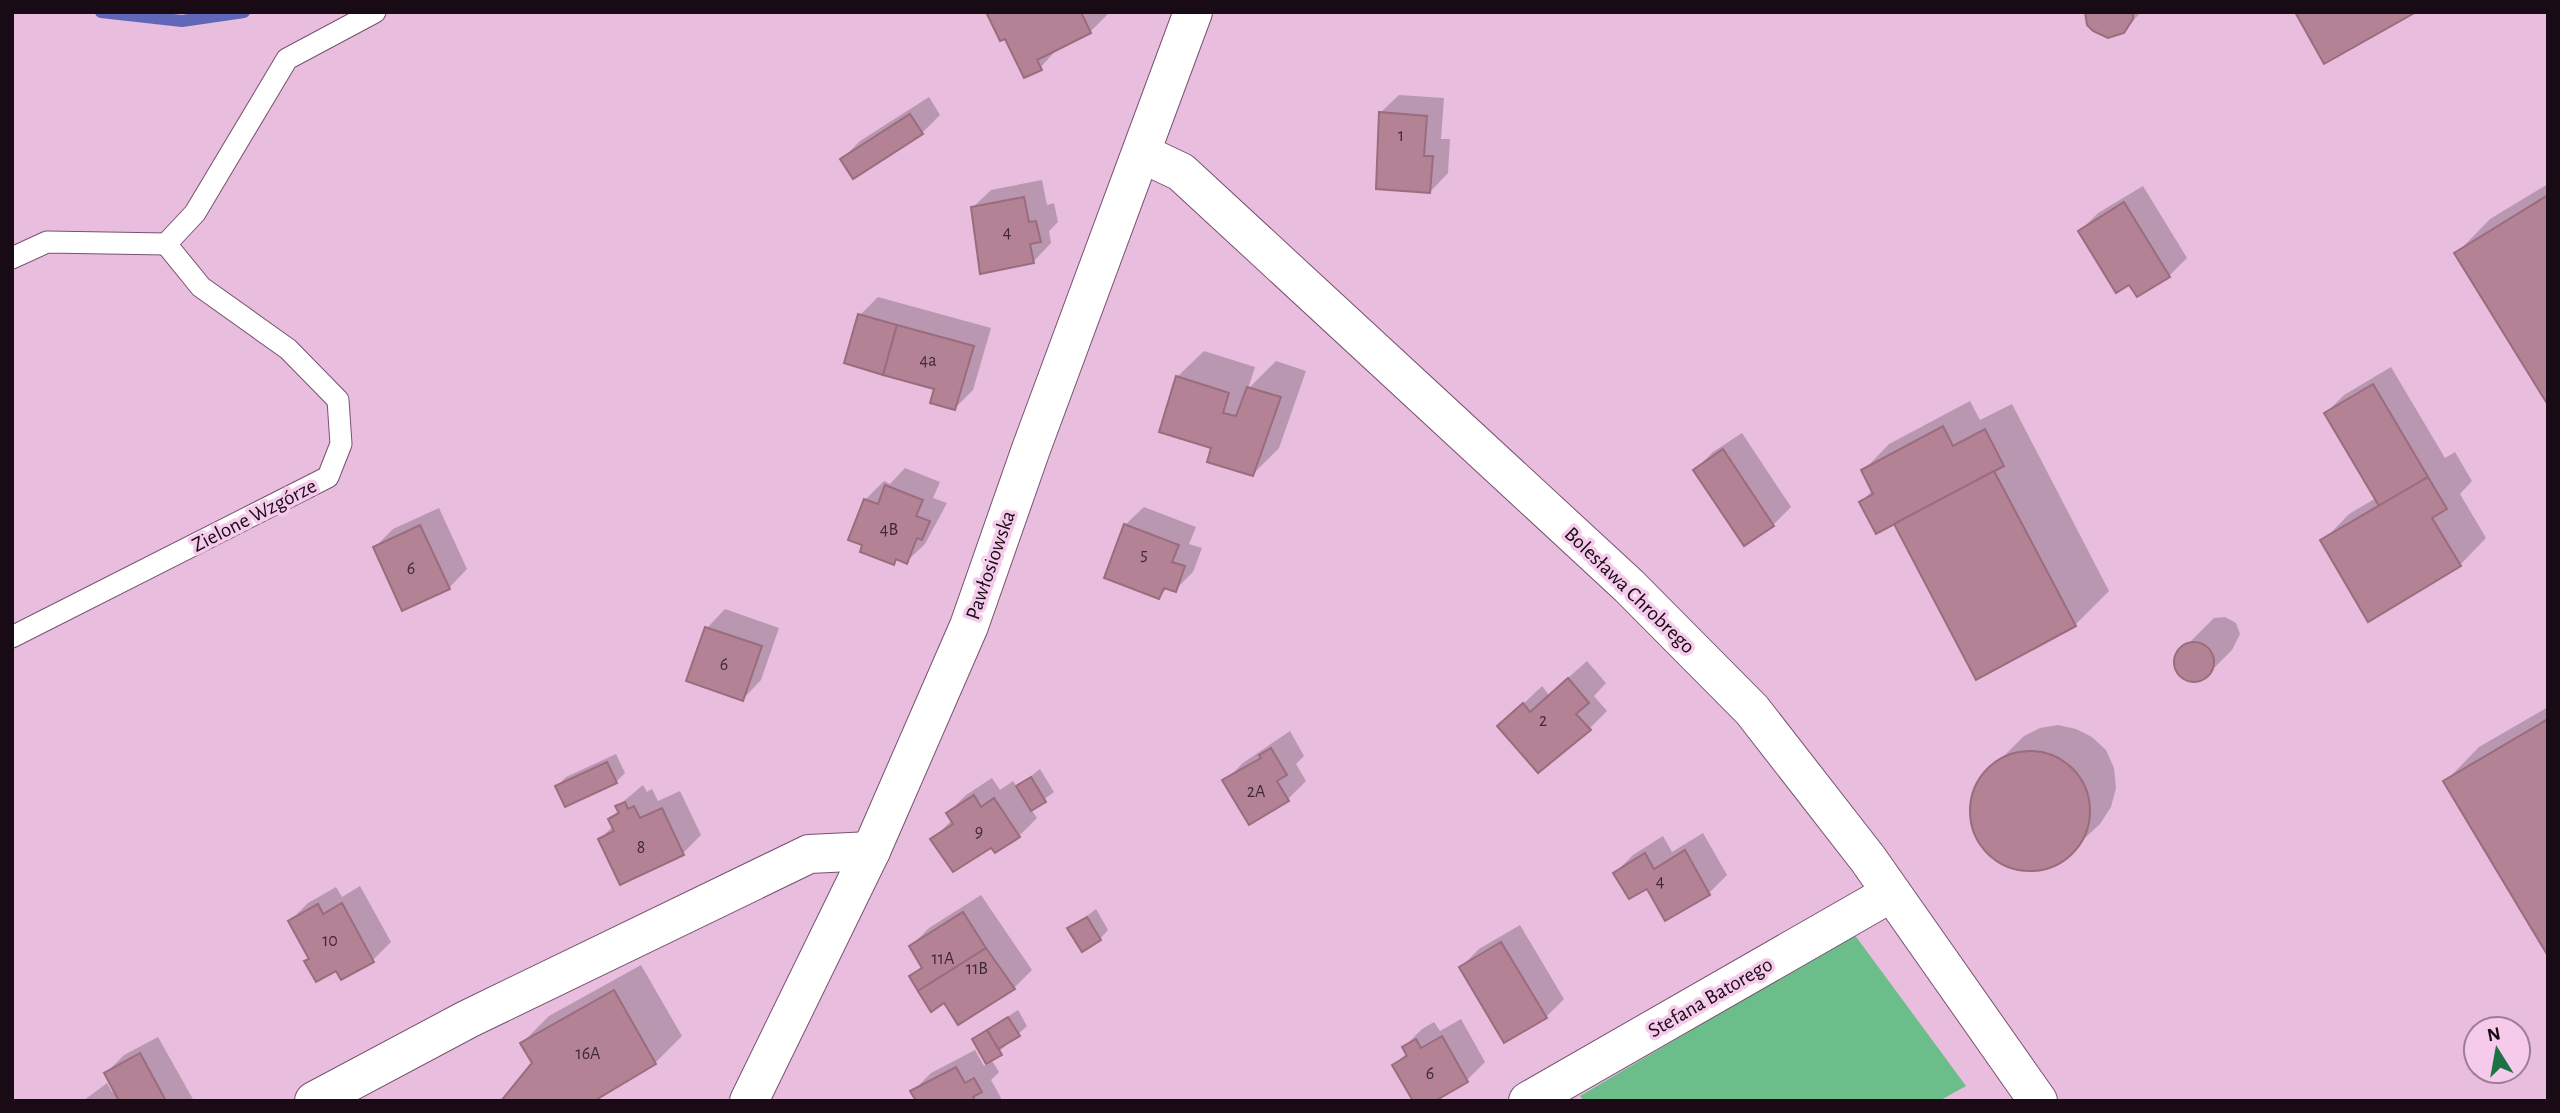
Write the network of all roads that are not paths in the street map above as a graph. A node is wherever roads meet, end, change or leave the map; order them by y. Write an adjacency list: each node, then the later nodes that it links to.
1 (374, 12): 4 (lane)
2 (1193, 12): 3 (street, Pawłosiowska)
3 (1143, 154): 7 (street, Pawłosiowska); 8 (street, Bolesława Chrobrego)
4 (166, 244): 5 (lane); 6 (lane, Zielone Wzgórze)
5 (12, 258)
6 (12, 638)
7 (871, 851): 9 (street); 10 (street, Pawłosiowska)
8 (1891, 893): 11 (street, Stefana Batorego); 12 (street, Bolesława Chrobrego)
9 (314, 1101)
10 (749, 1101)
11 (1528, 1101)
12 (2038, 1101)

